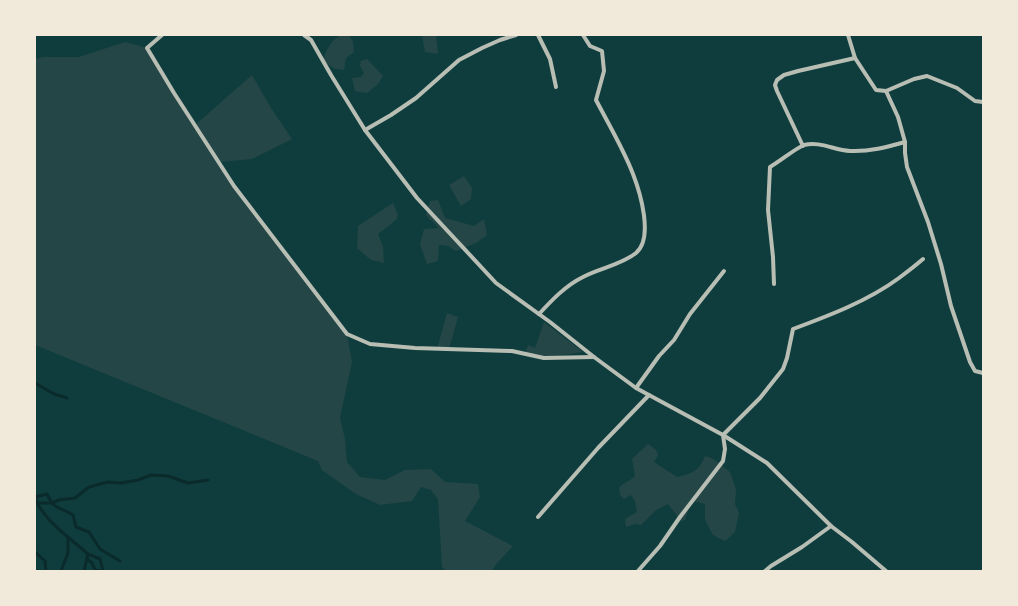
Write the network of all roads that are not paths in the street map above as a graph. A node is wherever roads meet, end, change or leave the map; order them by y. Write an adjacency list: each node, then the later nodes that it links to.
1 (162, 35): 18 (street)
2 (304, 35): 11 (street)
3 (516, 35): 11 (street)
4 (538, 35): 8 (street)
5 (583, 35): 17 (street)
6 (848, 35): 7 (street)
7 (855, 58): 9 (street); 13 (street)
8 (556, 87)
9 (886, 91): 10 (street); 12 (street)
10 (983, 102)
11 (365, 130): 17 (street)
12 (905, 142): 13 (street); 19 (street)
13 (804, 146): 16 (street)
14 (923, 259): 22 (street)
15 (724, 271): 20 (street)
16 (774, 284)
17 (539, 314): 18 (street)
18 (594, 357): 20 (street)
19 (983, 373)
20 (636, 388): 21 (street)
21 (648, 395): 22 (street); 23 (street)
22 (723, 435): 24 (street); 25 (street)
23 (538, 517)
24 (831, 526): 26 (street); 27 (street)
25 (638, 571)
26 (765, 571)
27 (886, 571)

